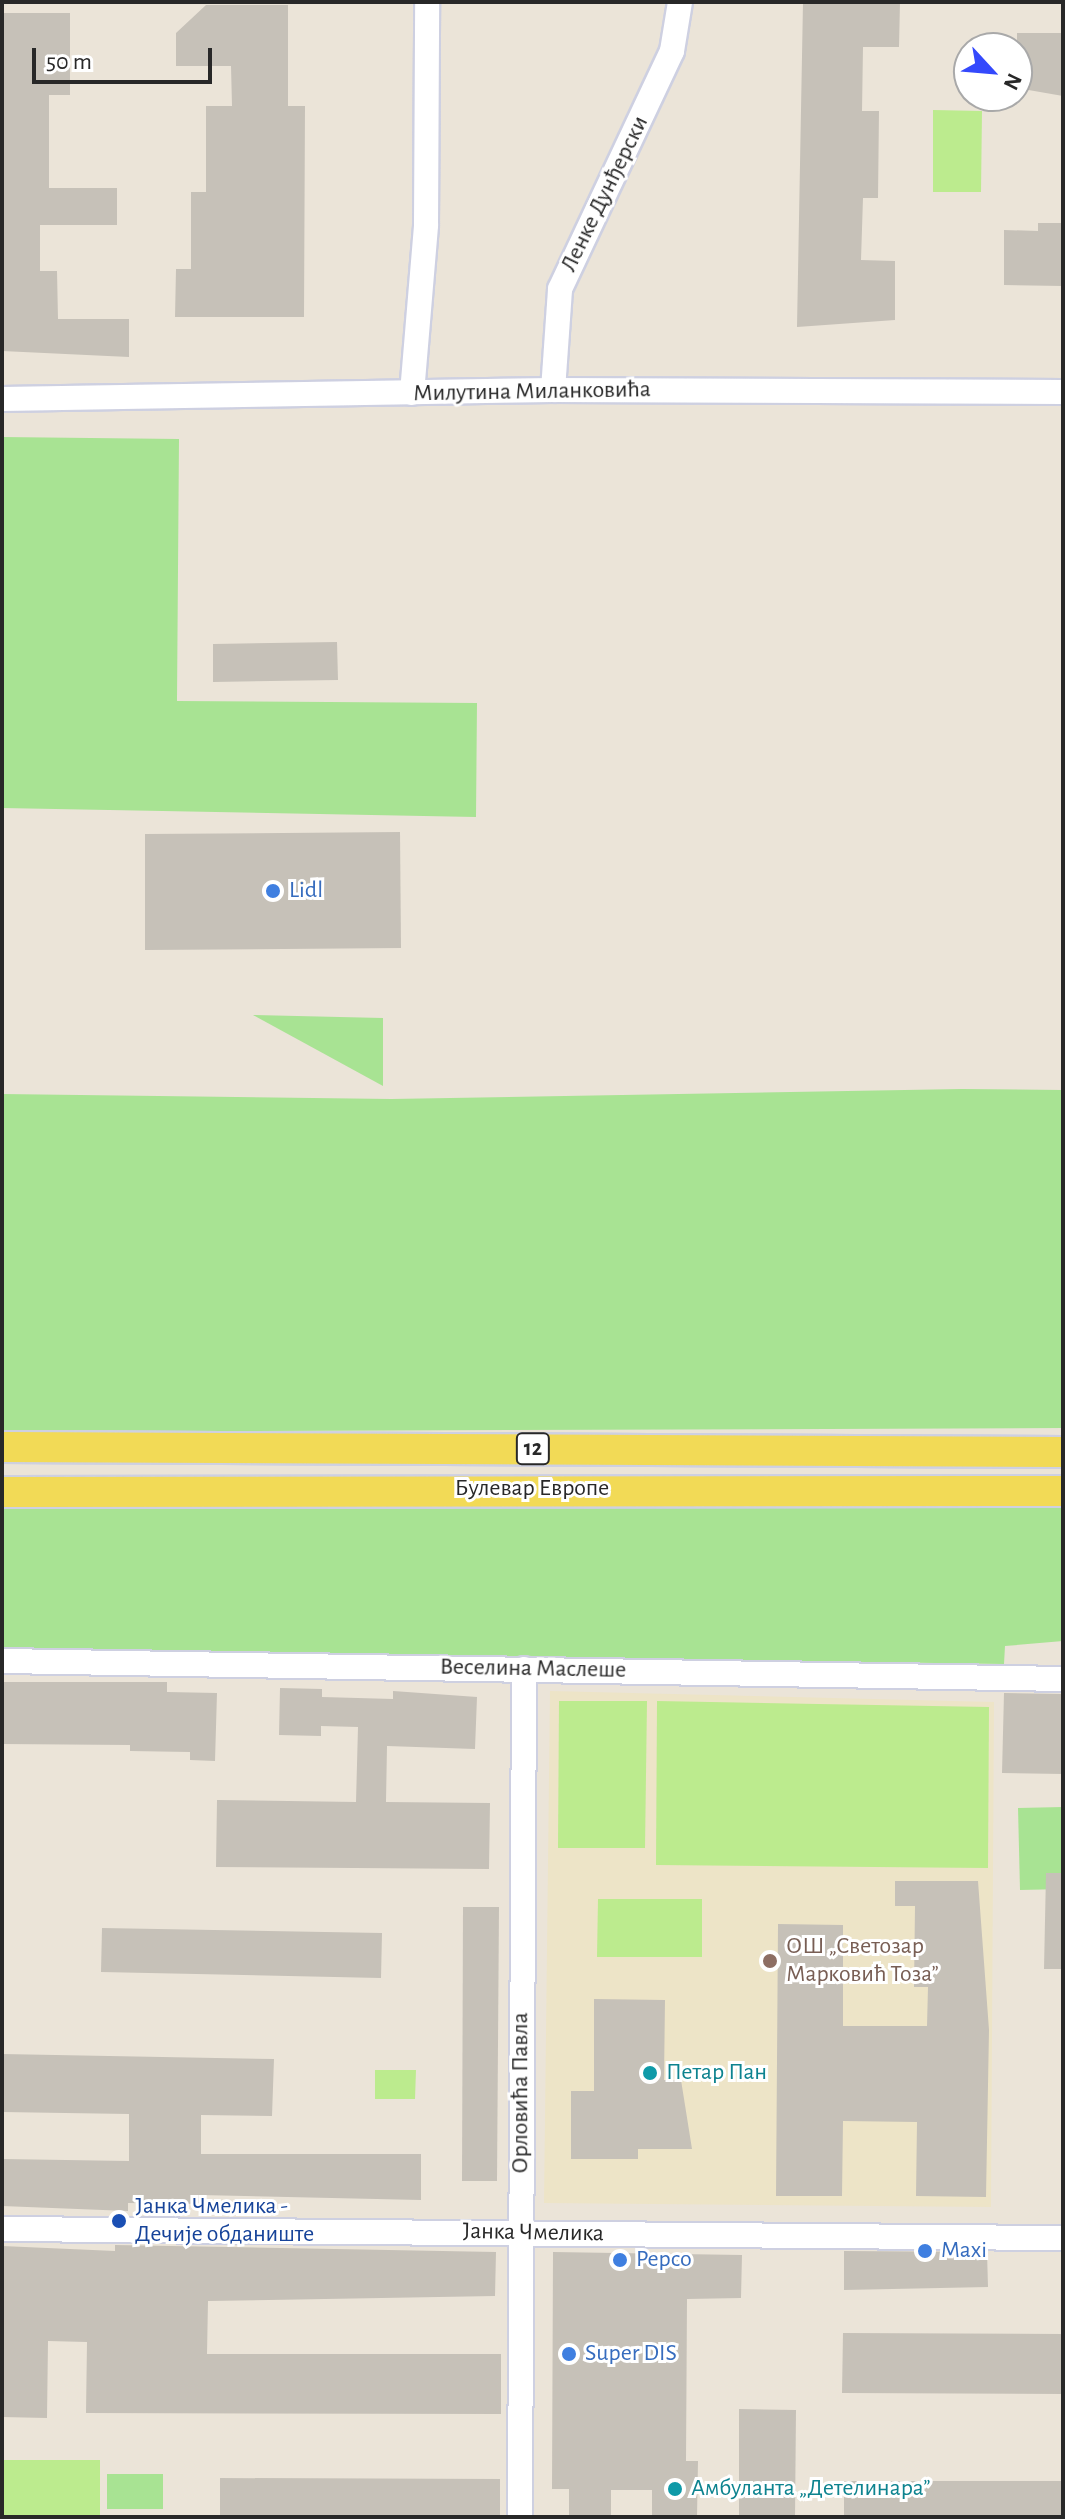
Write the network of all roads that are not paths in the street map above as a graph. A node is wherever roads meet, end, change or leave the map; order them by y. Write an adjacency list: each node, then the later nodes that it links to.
1 (427, 2): 5 (street)
2 (680, 2): 3 (street, Ленке Дунђерски)
3 (553, 390): 4 (street, Милутина Миланковића); 5 (street, Милутина Миланковића)
4 (1063, 392)
5 (412, 393): 6 (street, Милутина Миланковића)
6 (2, 399)
7 (2, 1447): 8 (main road, Булевар Европе / 12)
8 (1063, 1452)
9 (1063, 1491): 10 (main road, Булевар Европе / 12)
10 (2, 1492)
11 (2, 1661): 12 (street, Веселина Маслеше)
12 (524, 1669): 13 (street, Веселина Маслеше); 15 (street, Орловића Павла)
13 (1063, 1679)
14 (2, 2229): 15 (street, Јанка Чмелика)
15 (520, 2233): 16 (street, Јанка Чмелика); 17 (street, Орловића Павла)
16 (1063, 2238)
17 (520, 2517)

